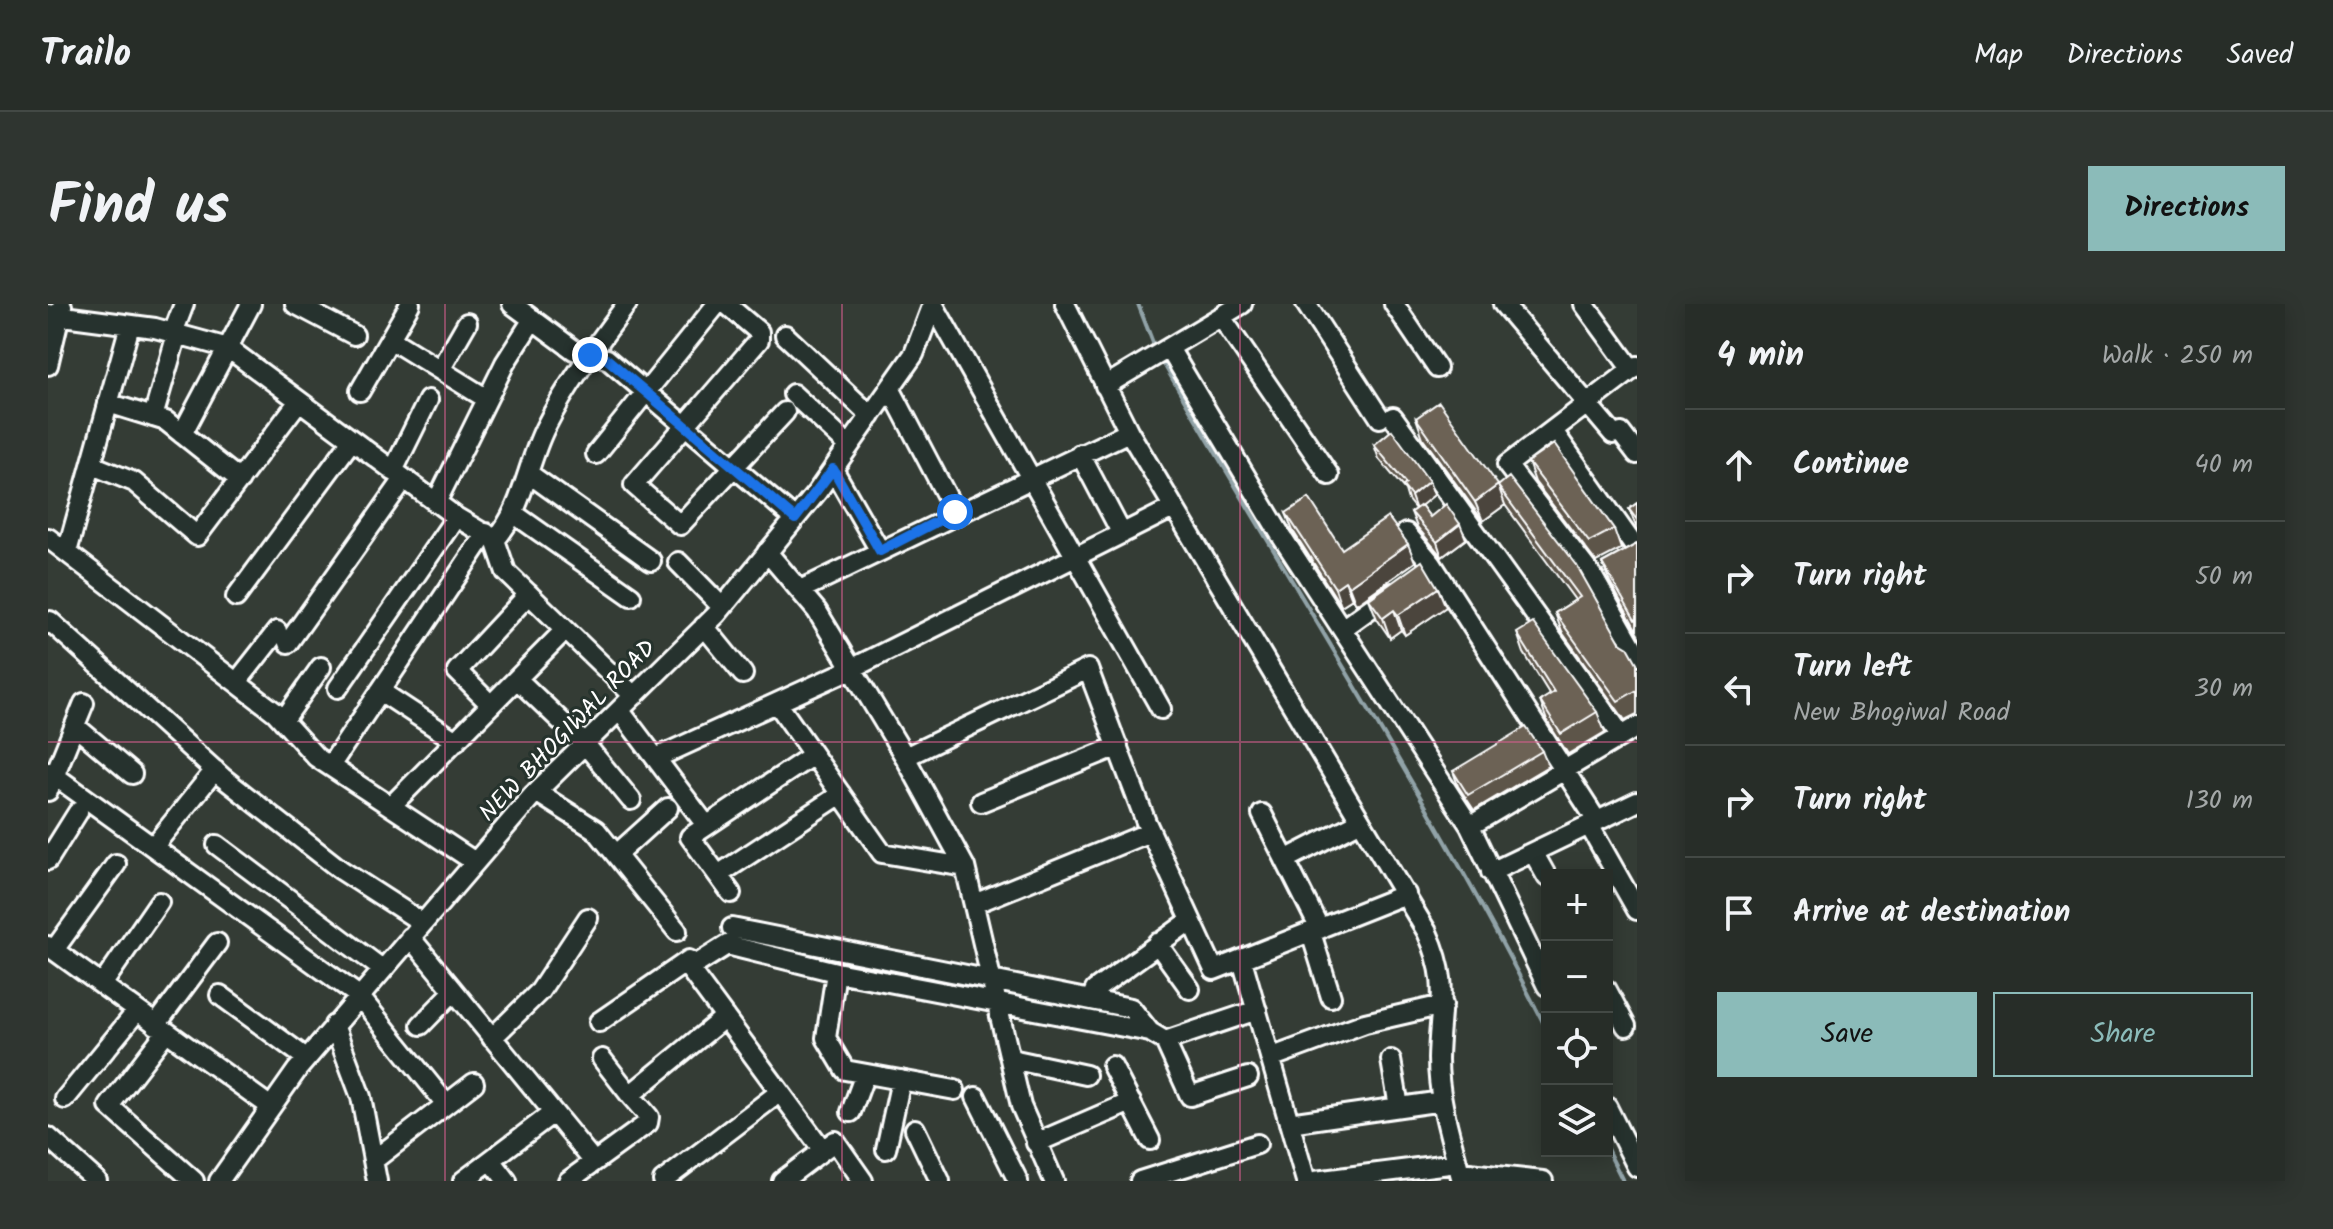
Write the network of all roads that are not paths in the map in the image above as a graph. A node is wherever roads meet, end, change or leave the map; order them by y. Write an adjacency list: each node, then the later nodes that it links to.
1 (126, 304): 23 (street)
2 (184, 304): 25 (street)
3 (251, 304): 29 (street)
4 (295, 304): 26 (street)
5 (410, 304): 28 (street)
6 (512, 304): 21 (street)
7 (627, 304): 31 (street)
8 (717, 304): 39 (street)
9 (726, 304): 49 (street)
10 (913, 304): 18 (street)
11 (1065, 304): 24 (street)
12 (1077, 304): 24 (street)
13 (1242, 304): 20 (street)
14 (1306, 304): 112 (street)
15 (1394, 304): 33 (street)
16 (1503, 304): 45 (street)
17 (1584, 304): 34 (street)
18 (931, 309): 37 (street, NEW BHOGIWAL ROAD); 64 (street)
19 (57, 311): 23 (street); 32 (street)
20 (1221, 317): 30 (street); 63 (street)
21 (533, 319): 31 (street); 41 (street)
22 (467, 323): 35 (street)
23 (125, 324): 25 (street); 44 (street)
24 (1080, 332): 36 (street)
25 (175, 334): 29 (street); 48 (street)
26 (354, 335)
27 (785, 335): 47 (street)
28 (390, 339): 35 (street); 38 (street)
29 (228, 348): 43 (street); 52 (street)
30 (1162, 352): 36 (street); 94 (street)
31 (590, 355): 39 (street); 61 (street)
32 (48, 365)
33 (1437, 368)
34 (1634, 368): 45 (street)
35 (440, 370): 41 (street)
36 (1105, 386): 51 (street)
37 (890, 388): 47 (street, NEW BHOGIWAL ROAD); 68 (street)
38 (360, 391)
39 (645, 392): 49 (street); 55 (street)
40 (793, 394): 54 (street)
41 (487, 399): 66 (street)
42 (428, 400): 62 (street)
43 (299, 401): 53 (street); 65 (street)
44 (108, 403): 48 (street); 58 (street)
45 (1590, 403): 50 (street); 57 (street)
46 (785, 412): 59 (street)
47 (871, 416): 54 (street, NEW BHOGIWAL ROAD)
48 (153, 417): 52 (street)
49 (685, 426): 59 (street); 59 (street)
50 (1553, 431): 73 (street); 86 (street)
51 (1129, 432): 56 (street); 67 (street)
52 (182, 434): 65 (street)
53 (352, 440): 62 (street); 90 (street)
54 (849, 446): 60 (street, NEW BHOGIWAL ROAD)
55 (596, 454)
56 (1080, 454): 64 (street); 75 (street)
57 (1637, 454)
58 (92, 465): 65 (street); 79 (street)
59 (733, 467): 72 (street)
60 (833, 469): 72 (street, NEW BHOGIWAL ROAD); 78 (street)
61 (528, 473): 69 (street); 83 (street)
62 (399, 475): 66 (street); 101 (street)
63 (1329, 475)
64 (1033, 476): 68 (street); 81 (street)
65 (240, 480)
66 (436, 503): 71 (street)
67 (1173, 508): 75 (street); 133 (street)
68 (955, 512): 78 (street)
69 (513, 513): 76 (street); 89 (street)
70 (1637, 514): 73 (street)
71 (456, 517): 76 (street); 102 (street)
72 (795, 519): 80 (street, NEW BHOGIWAL ROAD)
73 (1619, 525): 82 (street)
74 (1406, 533): 85 (street)
75 (1122, 534): 81 (street)
76 (491, 536): 88 (street); 103 (street)
77 (48, 538): 79 (street)
78 (880, 551): 87 (street)
79 (67, 552): 101 (street)
80 (767, 552): 87 (street); 91 (street, NEW BHOGIWAL ROAD)
81 (1077, 555): 98 (street); 108 (street)
82 (1629, 557): 86 (street)
83 (651, 561)
84 (678, 562): 91 (street)
85 (1419, 574): 94 (street); 120 (street)
86 (1593, 577): 96 (street)
87 (802, 589): 98 (street)
88 (529, 594): 95 (street); 107 (street)
89 (631, 596)
90 (236, 597)
91 (722, 607): 93 (street, NEW BHOGIWAL ROAD)
92 (48, 624): 121 (street)
93 (704, 626): 99 (street); 104 (street, NEW BHOGIWAL ROAD)
94 (1342, 629): 136 (street)
95 (565, 630): 100 (street); 104 (street)
96 (1637, 655)
97 (321, 667): 110 (street)
98 (851, 669): 106 (street); 117 (street)
99 (743, 674)
100 (517, 679): 107 (street); 114 (street)
101 (237, 682): 110 (street)
102 (338, 688)
103 (380, 691): 113 (street); 119 (street)
104 (634, 696): 109 (street, NEW BHOGIWAL ROAD)
105 (84, 703): 111 (street)
106 (777, 703): 116 (street); 118 (street)
107 (491, 705): 113 (street)
108 (1161, 709)
109 (620, 711): 114 (street, NEW BHOGIWAL ROAD); 118 (street)
110 (283, 721): 119 (street)
111 (75, 726): 122 (street); 123 (street)
112 (1630, 731): 120 (street)
113 (456, 741): 129 (street)
114 (585, 744): 124 (street, NEW BHOGIWAL ROAD); 126 (street)
115 (1118, 746): 117 (street); 127 (street); 137 (street)
116 (813, 755): 125 (street); 135 (street)
117 (905, 757): 146 (street)
118 (656, 758): 135 (street)
119 (330, 766): 129 (street)
120 (1565, 769): 134 (street); 136 (street)
121 (215, 770): 139 (street); 158 (street)
122 (132, 774)
123 (51, 780): 139 (street)
124 (536, 792): 141 (street); 144 (street, NEW BHOGIWAL ROAD)
125 (841, 794): 146 (street); 149 (street)
126 (631, 800)
127 (981, 802)
128 (1637, 802): 134 (street)
129 (391, 806): 144 (street)
130 (668, 808): 141 (street)
131 (78, 812): 142 (street)
132 (1262, 814): 143 (street)
133 (1361, 821): 143 (street); 151 (street)
134 (1593, 823): 140 (street); 154 (street)
135 (706, 825): 149 (street)
136 (1470, 826): 148 (street)
137 (1150, 832): 153 (street); 156 (street)
138 (217, 845): 166 (street)
139 (153, 847): 174 (street)
140 (1533, 852): 147 (street); 148 (street)
141 (616, 855): 159 (street)
142 (48, 860)
143 (1285, 860): 160 (street)
144 (475, 862): 158 (street, NEW BHOGIWAL ROAD)
145 (116, 864): 163 (street)
146 (965, 867): 153 (street)
147 (1543, 869)
148 (1491, 872): 168 (street)
149 (718, 875): 150 (street)
150 (731, 893)
151 (1406, 894): 160 (street); 180 (street)
152 (159, 902): 170 (street)
153 (974, 904): 169 (street)
154 (1637, 910)
155 (588, 918): 191 (street)
156 (1191, 920): 162 (street); 164 (street)
157 (732, 928): 169 (street)
158 (416, 930): 166 (street, NEW BHOGIWAL ROAD); 172 (street)
159 (677, 931)
160 (1315, 931): 164 (street); 175 (street)
161 (217, 943): 189 (street)
162 (1157, 943): 171 (street); 176 (street)
163 (51, 948): 170 (street)
164 (1242, 960): 181 (street)
165 (688, 964): 167 (street); 183 (street); 184 (street)
166 (382, 969): 174 (street, NEW BHOGIWAL ROAD)
167 (836, 972): 178 (street); 198 (street)
168 (1541, 974)
169 (993, 982): 176 (street); 178 (street)
170 (102, 985): 182 (street)
171 (1190, 989)
172 (454, 991): 187 (street); 191 (street)
173 (220, 995): 192 (street)
174 (359, 996): 186 (street, NEW BHOGIWAL ROAD); 210 (street)
175 (1331, 997)
176 (1091, 999): 179 (street)
177 (1613, 1001): 188 (street)
178 (997, 1004): 185 (street); 195 (street)
179 (1112, 1004): 185 (street); 190 (street)
180 (1443, 1005): 193 (street); 208 (street)
181 (1257, 1010): 190 (street); 193 (street)
182 (137, 1011): 189 (street); 207 (street)
183 (725, 1017): 204 (street); 205 (street)
184 (599, 1022)
185 (1108, 1024): 190 (street)
186 (334, 1025): 192 (street, NEW BHOGIWAL ROAD); 224 (street)
187 (421, 1025)
188 (1626, 1026)
189 (161, 1028): 211 (street); 231 (street)
190 (1158, 1037): 200 (street)
191 (492, 1038): 214 (street)
192 (306, 1058): 211 (street, NEW BHOGIWAL ROAD)
193 (1270, 1058): 216 (street)
194 (602, 1059): 205 (street)
195 (1011, 1059): 199 (street); 220 (street)
196 (1391, 1060): 212 (street)
197 (1112, 1066): 209 (street)
198 (865, 1074): 201 (street); 213 (street)
199 (1086, 1075)
200 (1248, 1077)
201 (901, 1080): 203 (street); 223 (street)
202 (474, 1083): 210 (street)
203 (955, 1090)
204 (780, 1092): 222 (street); 237 (street)
205 (630, 1095): 226 (street)
206 (976, 1097): 241 (street)
207 (65, 1099)
208 (1442, 1101): 212 (street); 228 (street)
209 (1131, 1102): 219 (street); 220 (street)
210 (446, 1104): 224 (street)
211 (271, 1107): 232 (street, NEW BHOGIWAL ROAD)
212 (1399, 1107): 216 (street)
213 (851, 1112)
214 (553, 1113): 225 (street); 226 (street)
215 (1613, 1119): 227 (street)
216 (1289, 1123): 244 (street)
217 (915, 1129): 240 (street)
218 (48, 1137): 230 (street)
219 (1150, 1140)
220 (1036, 1143): 242 (street)
221 (1257, 1144): 229 (street)
222 (822, 1149): 238 (street); 239 (street)
223 (886, 1149)
224 (374, 1160): 233 (street)
225 (491, 1160): 234 (street); 235 (street)
226 (594, 1162): 236 (street)
227 (1637, 1167)
228 (1460, 1172): 245 (street); 246 (street)
229 (1176, 1175): 243 (street)
230 (97, 1181)
231 (194, 1181)
232 (219, 1181)
233 (377, 1181)
234 (463, 1181)
235 (507, 1181)
236 (568, 1181)
237 (663, 1181)
238 (782, 1181)
239 (863, 1181)
240 (940, 1181)
241 (1018, 1181)
242 (1054, 1181)
243 (1140, 1181)
244 (1306, 1181)
245 (1315, 1181)
246 (1543, 1181)

